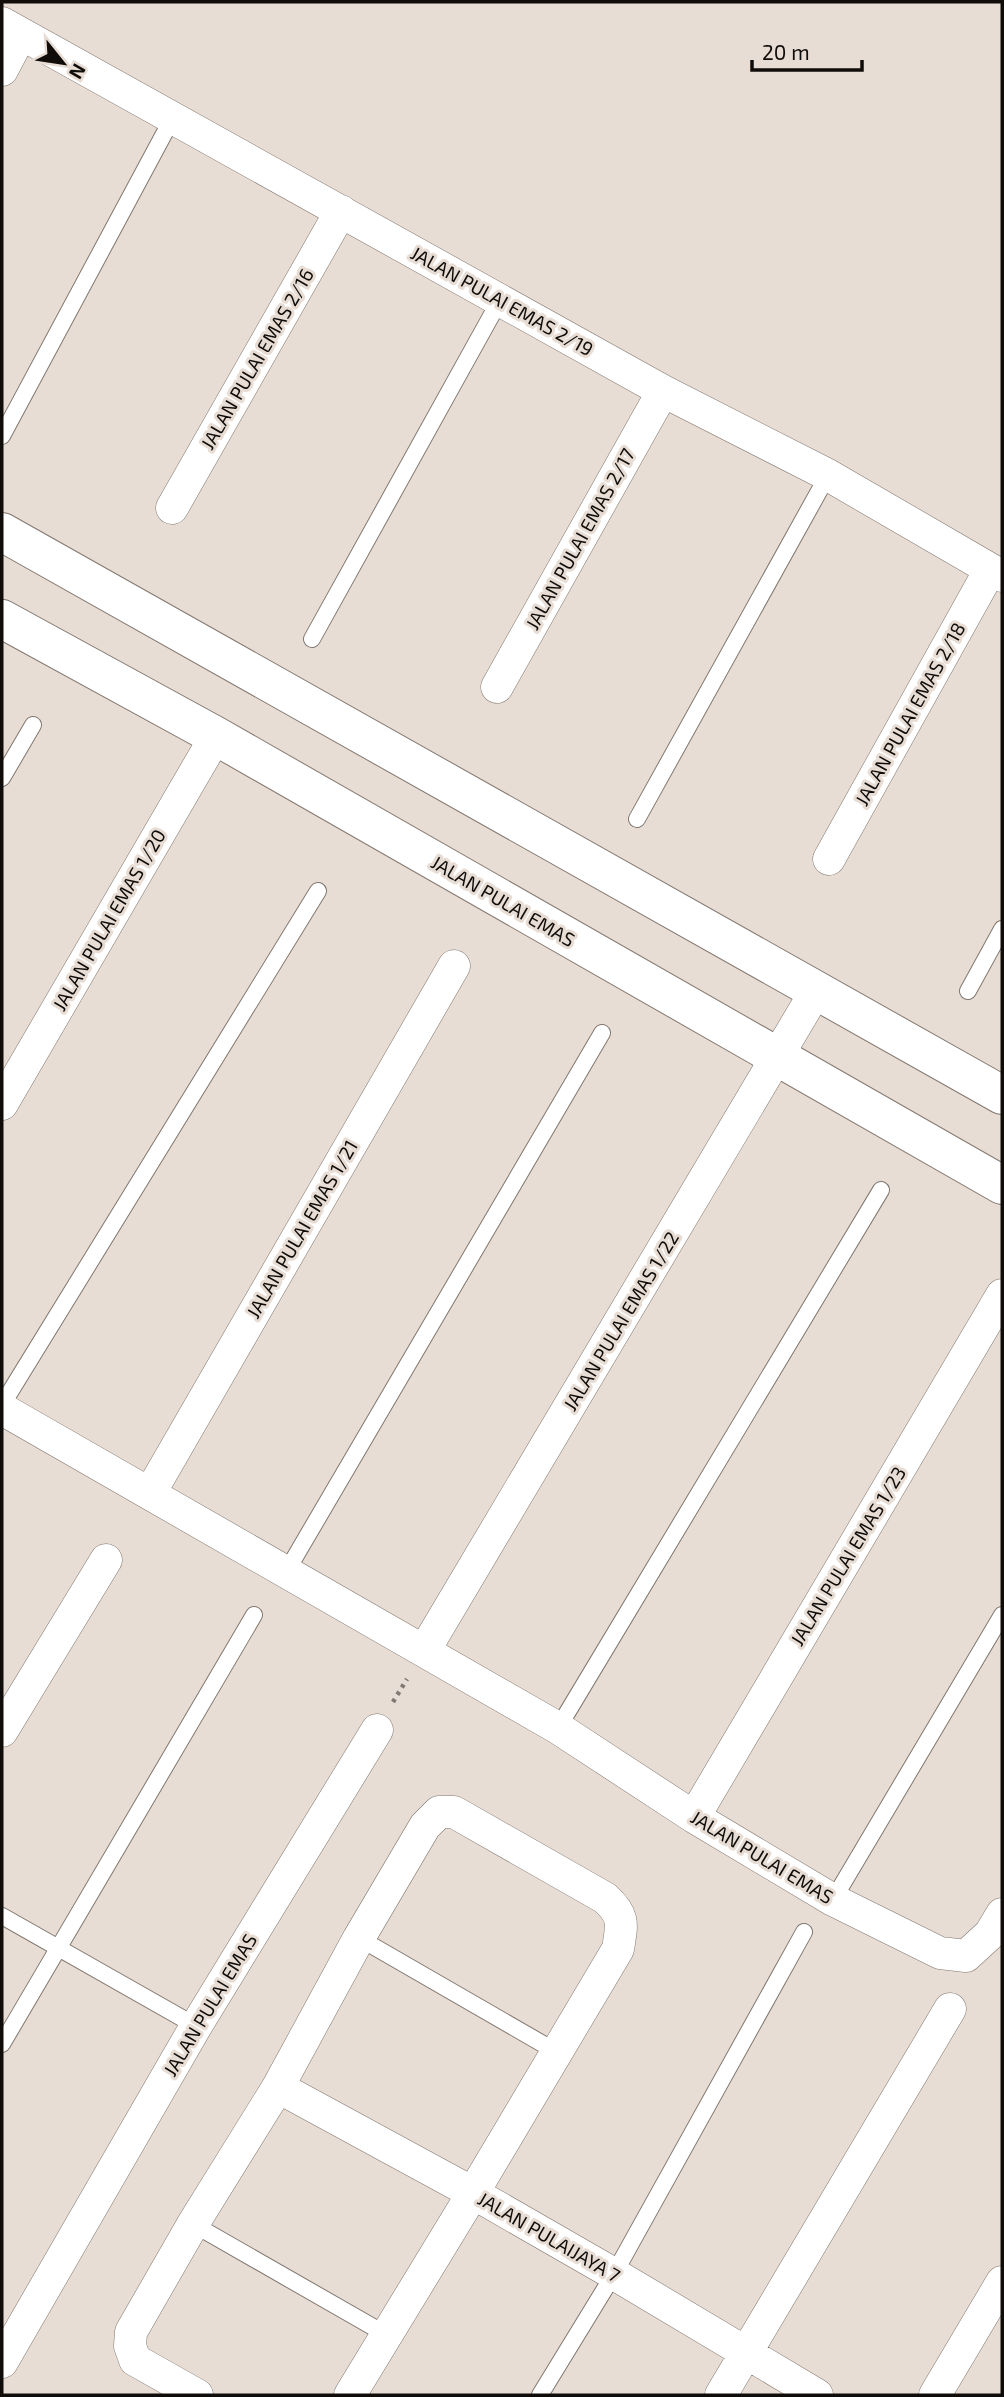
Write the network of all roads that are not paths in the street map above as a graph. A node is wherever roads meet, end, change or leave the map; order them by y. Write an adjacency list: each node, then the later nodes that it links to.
1 (12, 29): 2 (street); 3 (street, JALAN PULAI EMAS 2/19)
2 (2, 70)
3 (172, 119): 4 (street, JALAN PULAI EMAS 2/19); 7 (lane)
4 (341, 211): 5 (street, JALAN PULAI EMAS 2/19); 9 (street, JALAN PULAI EMAS 2/16)
5 (500, 300): 6 (street, JALAN PULAI EMAS 2/19); 13 (lane)
6 (663, 391): 8 (street, JALAN PULAI EMAS 2/19); 14 (street, JALAN PULAI EMAS 2/17)
7 (2, 436)
8 (828, 475): 11 (street, JALAN PULAI EMAS 2/19); 18 (lane)
9 (172, 508)
10 (2, 532): 23 (street)
11 (996, 573): 19 (street, JALAN PULAI EMAS 2/18)
12 (2, 619): 16 (street, JALAN PULAI EMAS)
13 (312, 639)
14 (497, 687)
15 (33, 725): 17 (lane)
16 (216, 736): 26 (street, JALAN PULAI EMAS); 28 (street, JALAN PULAI EMAS 1/20)
17 (2, 778)
18 (637, 819)
19 (829, 859)
20 (318, 891): 32 (lane)
21 (1002, 929): 24 (lane)
22 (454, 966): 33 (street, JALAN PULAI EMAS 1/21)
23 (816, 991): 26 (street, JALAN PULAI EMAS 1/22); 27 (street)
24 (968, 991)
25 (602, 1033): 35 (lane)
26 (780, 1056): 29 (street, JALAN PULAI EMAS); 38 (street, JALAN PULAI EMAS 1/22)
27 (1002, 1095)
28 (2, 1104)
29 (1002, 1185)
30 (881, 1190): 39 (lane)
31 (1002, 1295): 42 (street, JALAN PULAI EMAS 1/23)
32 (2, 1407): 33 (street, JALAN PULAI EMAS)
33 (150, 1493): 35 (street, JALAN PULAI EMAS)
34 (106, 1560): 41 (street)
35 (285, 1574): 38 (street, JALAN PULAI EMAS)
36 (254, 1615): 48 (lane)
37 (1002, 1615): 43 (lane)
38 (424, 1651): 39 (street, JALAN PULAI EMAS)
39 (558, 1728): 42 (street, JALAN PULAI EMAS)
40 (377, 1730): 50 (street, JALAN PULAI EMAS)
41 (2, 1731)
42 (694, 1817): 43 (street, JALAN PULAI EMAS)
43 (833, 1900): 44 (street, JALAN PULAI EMAS)
44 (1002, 1914)
45 (2, 1916): 48 (lane)
46 (804, 1932): 56 (lane)
47 (359, 1938): 52 (lane); 52 (street); 53 (street)
48 (59, 1948): 50 (lane); 51 (lane)
49 (950, 2008): 59 (street)
50 (197, 2026): 60 (street, JALAN PULAI EMAS)
51 (2, 2044)
52 (555, 2051): 54 (street)
53 (278, 2087): 54 (street, JALAN PULAIJAYA 7); 55 (street)
54 (473, 2193): 56 (street, JALAN PULAIJAYA 7); 58 (street)
55 (192, 2224): 58 (lane); 61 (street)
56 (614, 2274): 59 (street, JALAN PULAIJAYA 7); 63 (lane)
57 (1002, 2282): 66 (street)
58 (387, 2335): 62 (street)
59 (746, 2353): 64 (street); 65 (street, JALAN PULAIJAYA 7)
60 (2, 2362)
61 (197, 2395)
62 (350, 2395)
63 (540, 2395)
64 (721, 2395)
65 (817, 2395)
66 (935, 2395)

